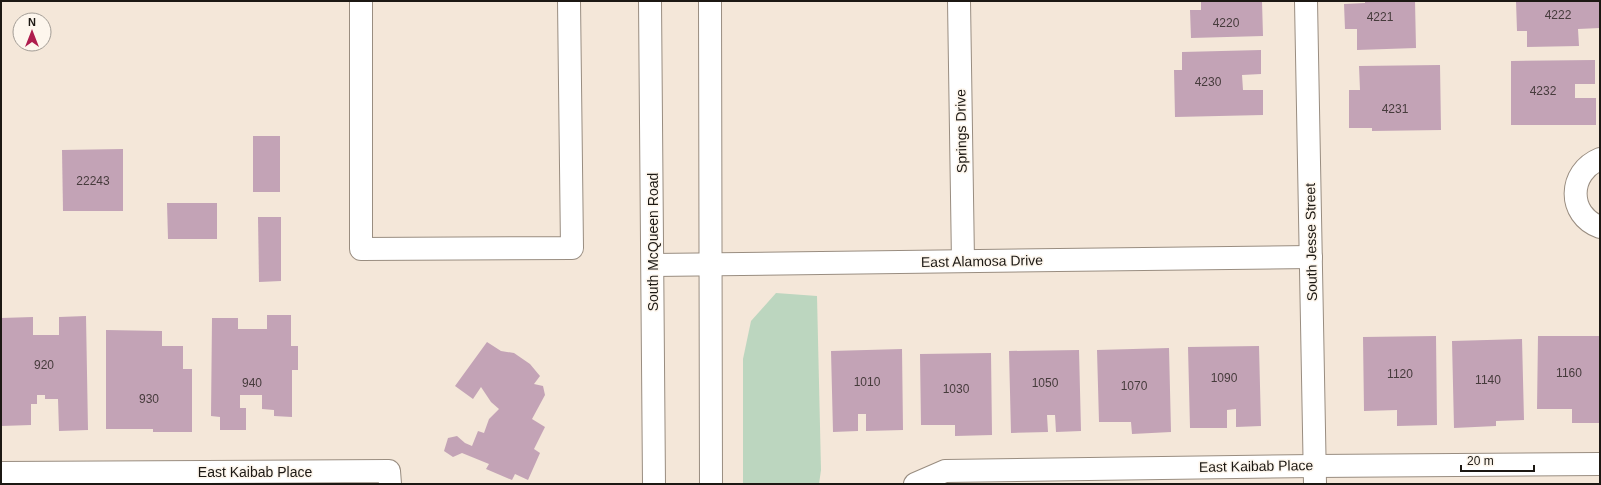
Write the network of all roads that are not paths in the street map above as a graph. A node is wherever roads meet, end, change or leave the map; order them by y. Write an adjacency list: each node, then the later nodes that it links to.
1 (361, 1): 2 (street)
2 (569, 1)
3 (650, 1): 12 (street, South McQueen Road)
4 (710, 1): 11 (street)
5 (959, 1): 10 (street, Springs Drive)
6 (1306, 1): 9 (street, South Jesse Street)
7 (1600, 159): 8 (street)
8 (1600, 227)
9 (1311, 257): 10 (street, East Alamosa Drive); 15 (street, South Jesse Street)
10 (963, 261): 11 (street, East Alamosa Drive)
11 (712, 265): 12 (street, East Alamosa Drive); 18 (street)
12 (653, 266): 17 (street, South McQueen Road)
13 (1600, 464): 15 (street, East Kaibab Place)
14 (1, 473): 16 (street, East Kaibab Place)
15 (1315, 475): 19 (street, East Kaibab Place)
16 (390, 478)
17 (654, 484)
18 (711, 484)
19 (915, 484)

